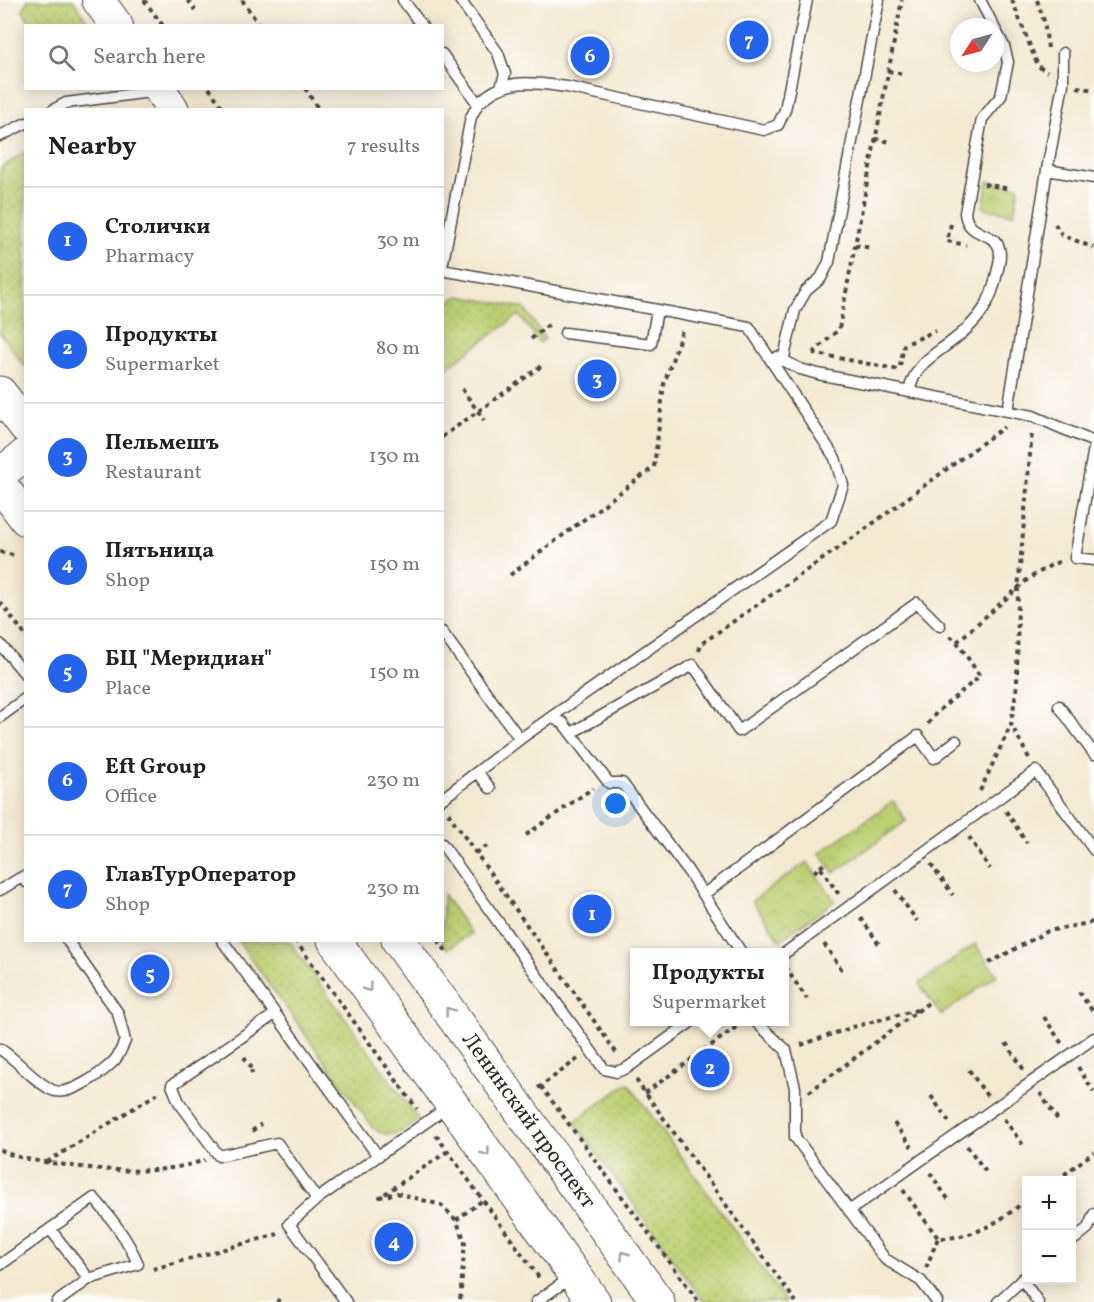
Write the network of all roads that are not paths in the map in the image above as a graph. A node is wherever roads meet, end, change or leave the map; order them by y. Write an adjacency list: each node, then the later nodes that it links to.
1 (99, 0): 8 (main road)
2 (403, 0): 9 (lane)
3 (460, 0): 13 (lane)
4 (807, 0): 13 (lane)
5 (879, 0): 26 (lane)
6 (980, 0): 7 (lane)
7 (989, 18)
8 (116, 24)
9 (421, 24)
10 (1004, 46): 27 (lane)
11 (1063, 53): 19 (lane)
12 (444, 57): 15 (lane)
13 (501, 87): 15 (lane)
14 (164, 96): 16 (lane)
15 (478, 104): 21 (lane)
16 (57, 108)
17 (24, 124): 18 (lane)
18 (0, 136)
19 (1047, 170): 20 (lane); 29 (lane)
20 (1094, 178)
21 (444, 258)
22 (444, 268): 23 (lane)
23 (657, 310): 24 (lane); 25 (lane)
24 (565, 333)
25 (760, 345): 26 (lane); 44 (lane)
26 (783, 361): 27 (lane)
27 (909, 392): 29 (lane)
28 (0, 393): 30 (main road)
29 (1008, 411): 31 (lane)
30 (24, 424)
31 (1094, 444): 36 (lane)
32 (24, 456): 33 (main road)
33 (0, 474)
34 (0, 484): 35 (main road)
35 (24, 516)
36 (1094, 560)
37 (940, 626): 45 (lane)
38 (444, 635): 46 (lane)
39 (0, 644): 40 (lane)
40 (24, 673)
41 (24, 699): 43 (lane)
42 (1059, 706): 48 (lane)
43 (0, 717)
44 (553, 718): 45 (lane); 46 (lane)
45 (572, 733): 56 (lane)
46 (520, 739): 49 (lane)
47 (956, 741): 56 (lane)
48 (1094, 754)
49 (478, 773): 50 (lane); 51 (lane)
50 (490, 788)
51 (444, 798)
52 (444, 847): 64 (lane)
53 (1094, 850): 62 (lane)
54 (24, 880): 55 (lane)
55 (0, 890)
56 (704, 894): 61 (lane)
57 (68, 942): 67 (lane)
58 (223, 942): 63 (lane)
59 (335, 942): 68 (main road, one-way to 68)
60 (400, 942): 84 (main road, Ленинский проспект, one-way to 60)
61 (738, 948)
62 (789, 950)
63 (275, 1014): 69 (lane); 70 (lane)
64 (685, 1026)
65 (760, 1026): 71 (lane)
66 (1094, 1038): 71 (lane)
67 (0, 1049)
68 (452, 1104): 69 (lane); 78 (main road, one-way to 78)
69 (378, 1156): 70 (lane)
70 (316, 1198): 81 (lane)
71 (849, 1211): 85 (lane)
72 (1094, 1214): 74 (lane)
73 (50, 1228): 75 (lane); 76 (lane); 76 (lane)
74 (1076, 1236)
75 (0, 1265)
76 (89, 1279): 80 (lane)
77 (1022, 1280): 86 (lane)
78 (562, 1284): 82 (lane); 83 (main road)
79 (1028, 1284): 87 (lane)
80 (57, 1302)
81 (346, 1302)
82 (536, 1302)
83 (594, 1302)
84 (658, 1302)
85 (937, 1302)
86 (999, 1302)
87 (1038, 1302)

